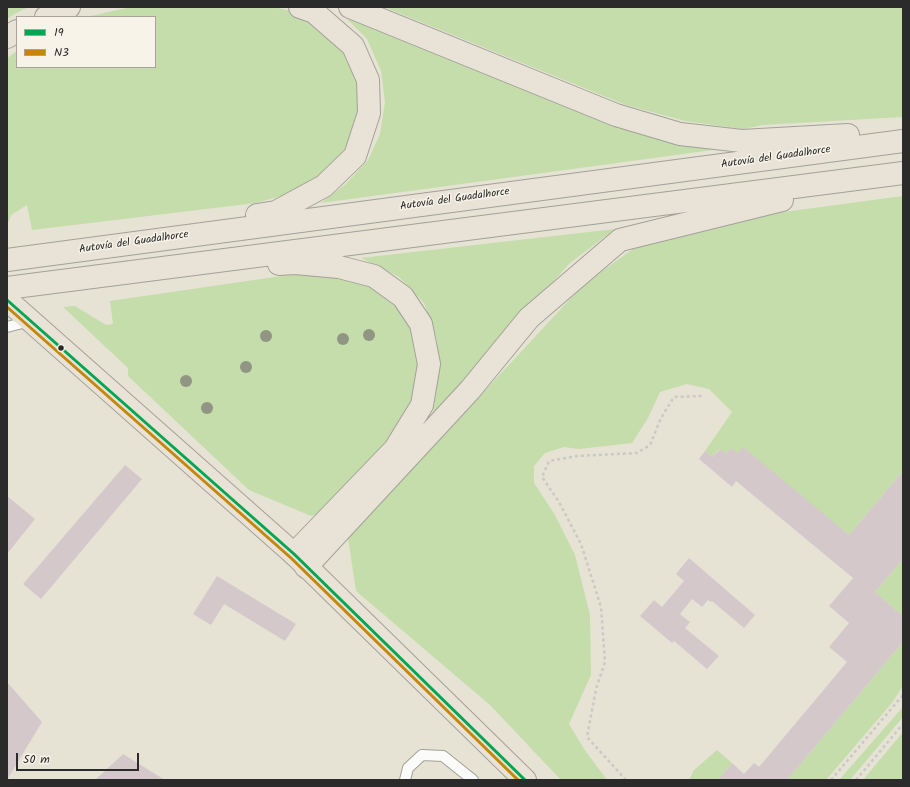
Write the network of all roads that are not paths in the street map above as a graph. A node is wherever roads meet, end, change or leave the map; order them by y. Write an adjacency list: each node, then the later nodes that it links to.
1 (69, 7): 4 (main road)
2 (300, 7): 10 (main road)
3 (350, 7): 7 (main road)
4 (48, 16)
5 (16, 32): 6 (main road)
6 (7, 37)
7 (903, 136)
8 (903, 141): 10 (main road, Autovía del Guadalhorce)
9 (893, 174): 12 (main road); 17 (main road)
10 (68, 251): 11 (main road, Autovía del Guadalhorce)
11 (7, 260)
12 (80, 278): 13 (main road); 17 (main road)
13 (7, 288)
14 (7, 300): 15 (main road)
15 (30, 321): 16 (lane); 17 (main road)
16 (7, 327)
17 (300, 561): 20 (main road)
18 (404, 780): 19 (lane)
19 (473, 780)
20 (525, 780)

